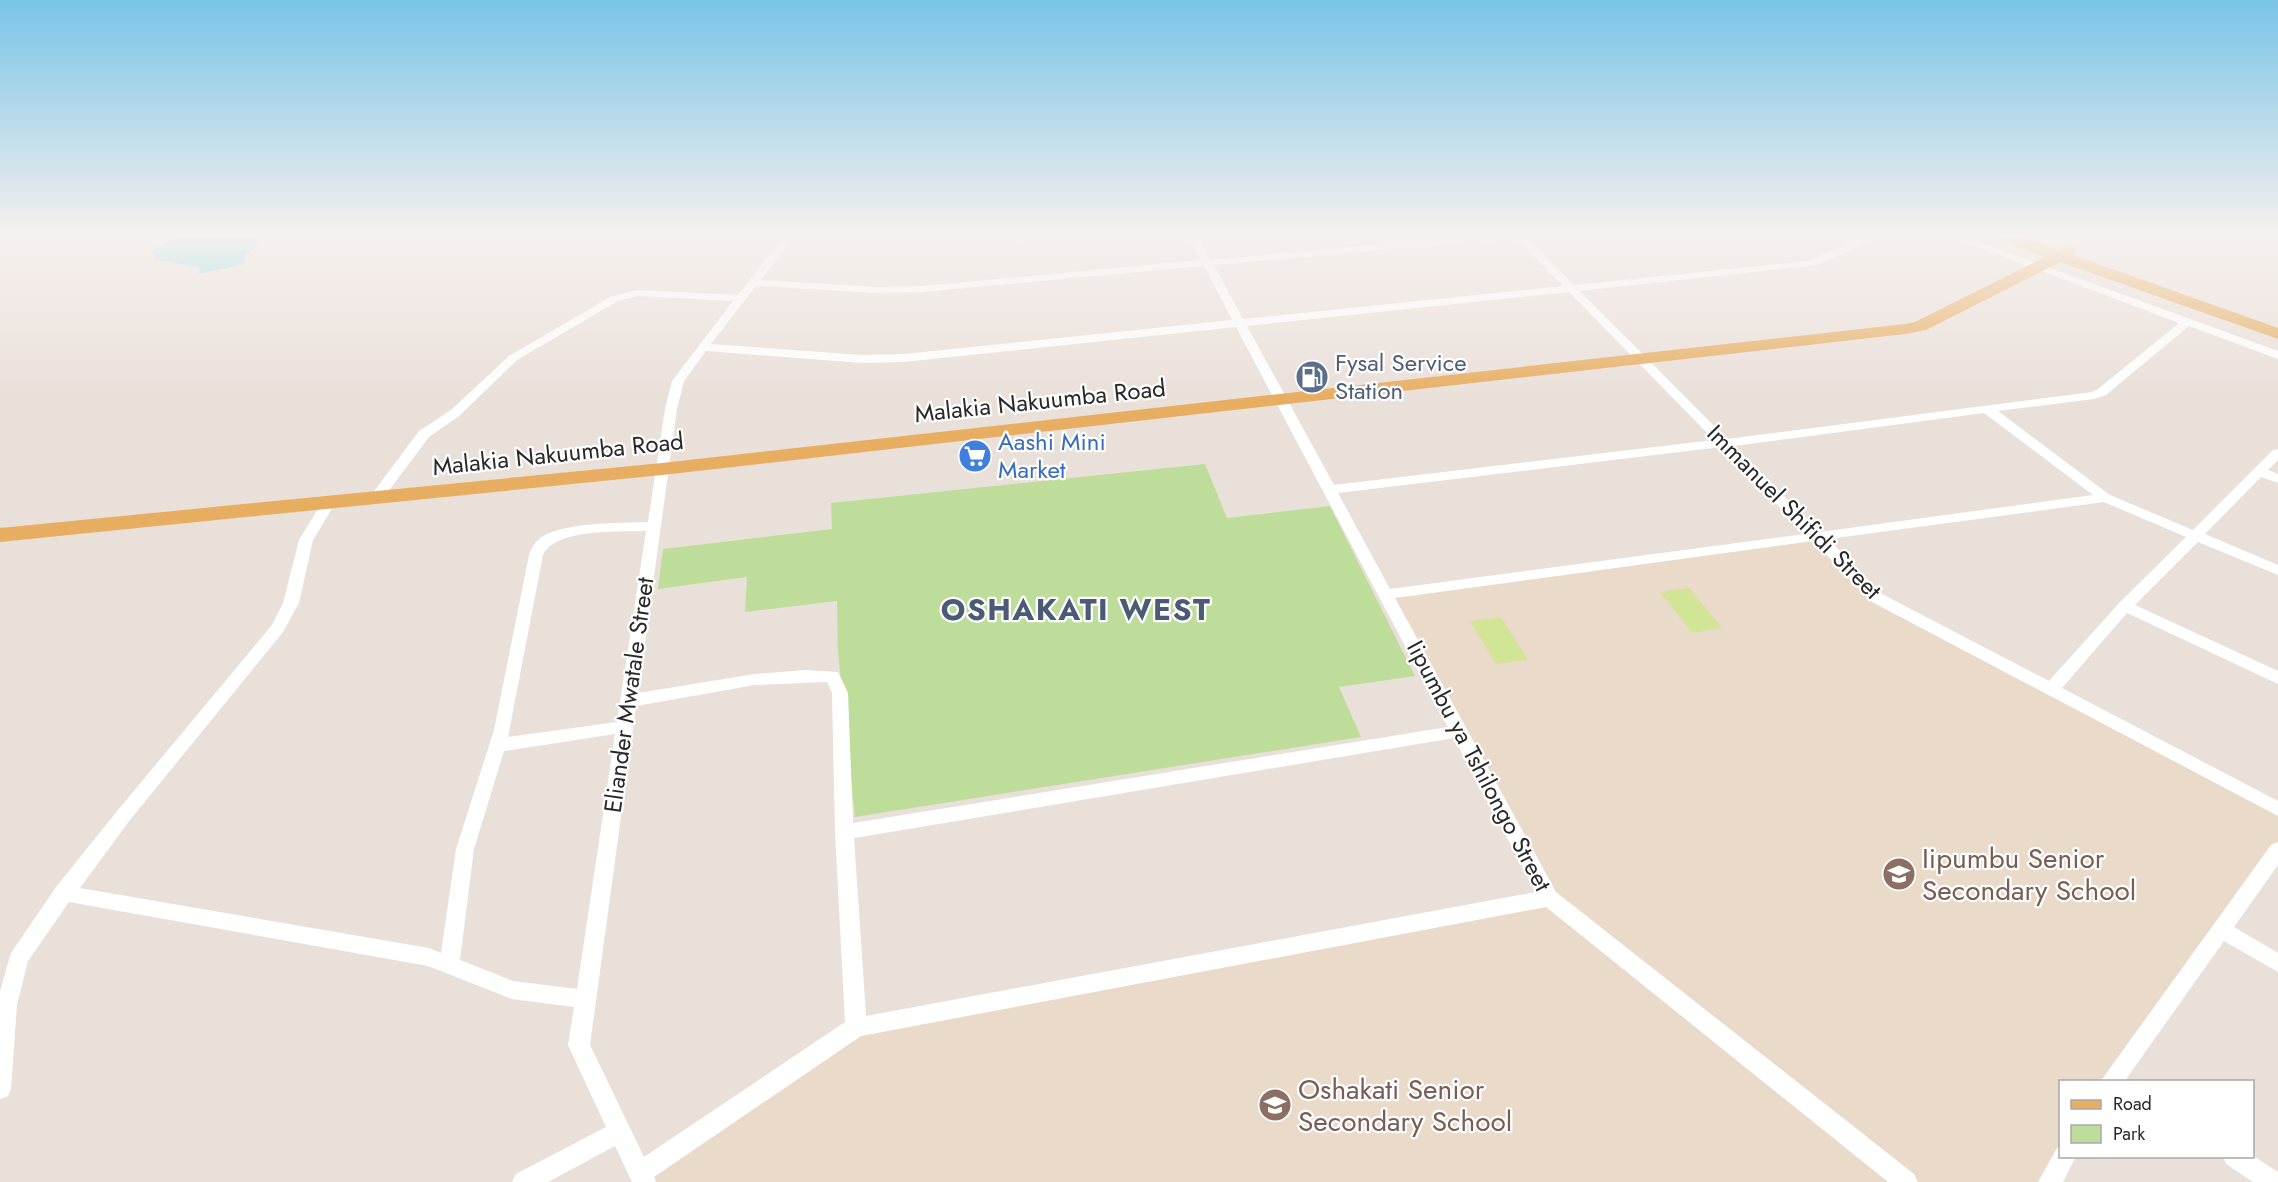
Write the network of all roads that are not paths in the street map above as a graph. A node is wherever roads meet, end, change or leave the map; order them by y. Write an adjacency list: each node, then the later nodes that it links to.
1 (750, 288): 11 (street, Eliander Mwatale Street)
2 (849, 288): 3 (street)
3 (932, 288)
4 (1220, 288): 13 (street, Iipumbu ya Tshilongo Street)
5 (1591, 288): 10 (street)
6 (1996, 288): 18 (main road, Malakia Nakuumba Road)
7 (2097, 288): 12 (street)
8 (2155, 288): 15 (main road)
9 (2167, 288): 14 (main road)
10 (1574, 290): 13 (street); 18 (street, Immanuel Shifidi Street)
11 (742, 298): 16 (street, Eliander Mwatale Street); 27 (street)
12 (2187, 322): 17 (street); 20 (street)
13 (1240, 324): 16 (street); 19 (street, Iipumbu ya Tshilongo Street)
14 (2278, 325)
15 (2278, 334)
16 (703, 347): 23 (street, Eliander Mwatale Street)
17 (2278, 355)
18 (1641, 359): 19 (main road, Malakia Nakuumba Road); 21 (street, Immanuel Shifidi Street)
19 (1281, 399): 23 (main road, Malakia Nakuumba Road); 26 (street, Iipumbu ya Tshilongo Street)
20 (1988, 410): 21 (street); 28 (street)
21 (1724, 443): 26 (street); 33 (street, Immanuel Shifidi Street)
22 (2278, 453): 24 (street)
23 (662, 469): 27 (main road, Malakia Nakuumba Road); 30 (street, Eliander Mwatale Street)
24 (2260, 472): 25 (street); 32 (street)
25 (2278, 479)
26 (1330, 490): 35 (street, Iipumbu ya Tshilongo Street)
27 (376, 498): 29 (main road, Malakia Nakuumba Road)
28 (2105, 498): 32 (street); 33 (street)
29 (329, 502): 31 (main road, Malakia Nakuumba Road); 46 (street)
30 (653, 526): 39 (street, Eliander Mwatale Street); 42 (street)
31 (0, 535)
32 (2196, 535): 34 (street); 36 (street)
33 (1814, 536): 35 (street); 38 (street, Immanuel Shifidi Street)
34 (2278, 570)
35 (1386, 594): 41 (street, Iipumbu ya Tshilongo Street)
36 (2125, 606): 37 (street); 38 (street)
37 (2278, 678)
38 (2051, 690): 43 (street, Immanuel Shifidi Street)
39 (628, 701): 40 (street, Eliander Mwatale Street); 44 (street)
40 (624, 727): 42 (street); 51 (street, Eliander Mwatale Street)
41 (1460, 731): 44 (street); 47 (street, Iipumbu ya Tshilongo Street)
42 (498, 745): 50 (street)
43 (2278, 810)
44 (844, 832): 52 (street)
45 (2278, 850): 48 (street)
46 (63, 893): 50 (street); 54 (street)
47 (1550, 898): 52 (street); 60 (street, Iipumbu ya Tshilongo Street)
48 (2221, 929): 49 (street); 53 (street)
49 (2278, 963)
50 (450, 964): 51 (street)
51 (584, 999): 55 (street, Eliander Mwatale Street)
52 (856, 1027): 58 (street)
53 (2115, 1080)
54 (0, 1089)
55 (619, 1132): 58 (street, Eliander Mwatale Street); 59 (street)
56 (2065, 1158): 61 (street)
57 (2237, 1158): 62 (street)
58 (642, 1178)
59 (524, 1182)
60 (1906, 1182)
61 (2050, 1182)
62 (2273, 1182)

